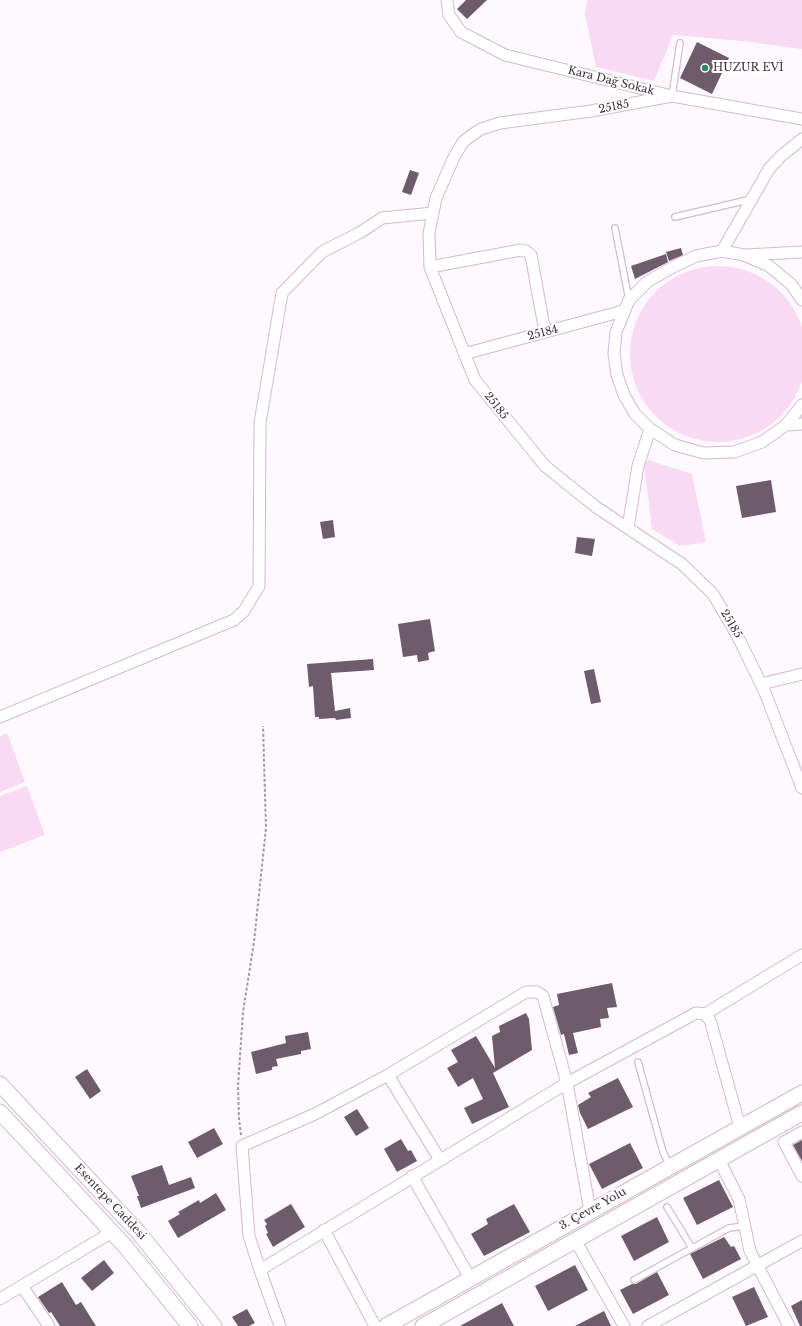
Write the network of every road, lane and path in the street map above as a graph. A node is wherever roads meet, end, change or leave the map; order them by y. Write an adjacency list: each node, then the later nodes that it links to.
1 (447, 0): 3 (street, Kara Dağ Sokak)
2 (680, 43): 3 (lane)
3 (672, 96): 4 (street, Kara Dağ Sokak); 7 (street, 25185)
4 (802, 119)
5 (802, 139): 6 (street)
6 (754, 198): 8 (lane); 10 (street)
7 (433, 213): 13 (street, 25185); 26 (street)
8 (675, 217)
9 (615, 228): 14 (lane)
10 (722, 251): 12 (street); 14 (street)
11 (802, 252): 12 (street)
12 (744, 255): 15 (street)
13 (430, 267): 17 (street); 18 (street, 25185)
14 (629, 300): 16 (street)
15 (802, 300)
16 (623, 311): 17 (street, 25184); 22 (street)
17 (544, 332): 18 (street, 25184)
18 (464, 354): 23 (street, 25185)
19 (802, 405): 21 (street)
20 (802, 424): 21 (street)
21 (786, 425): 22 (street)
22 (650, 430): 23 (street)
23 (628, 528): 25 (street, 25185)
24 (802, 674): 25 (street)
25 (761, 684): 28 (street, 25185)
26 (0, 717)
27 (263, 726): 40 (path)
28 (802, 788)
29 (802, 955): 30 (street)
30 (705, 1014): 33 (street); 38 (street)
31 (638, 1062): 43 (lane)
32 (388, 1074): 33 (street); 40 (street); 41 (street)
33 (567, 1083): 41 (street); 47 (street)
34 (0, 1084): 62 (main road, Esentepe Caddesi)
35 (802, 1093): 38 (main road, 3. Çevre Yolu)
36 (0, 1112): 50 (main road, Esentepe Caddesi)
37 (802, 1113): 42 (main road, 3. Çevre Yolu)
38 (740, 1127): 43 (main road, 3. Çevre Yolu)
39 (802, 1132): 45 (street)
40 (242, 1146): 55 (street)
41 (440, 1160): 44 (street)
42 (719, 1160): 48 (street); 51 (main road, 3. Çevre Yolu)
43 (670, 1166): 47 (main road, 3. Çevre Yolu)
44 (412, 1176): 49 (street); 56 (street)
45 (802, 1176)
46 (667, 1207): 53 (lane)
47 (590, 1211): 56 (main road, 3. Çevre Yolu)
48 (745, 1226): 53 (lane); 54 (street)
49 (324, 1230): 55 (street); 64 (street)
50 (112, 1232): 58 (street); 61 (main road, Esentepe Caddesi)
51 (575, 1240): 66 (main road, 3. Çevre Yolu); 67 (street)
52 (802, 1241): 54 (street)
53 (692, 1248): 57 (lane)
54 (757, 1266): 68 (street); 69 (street)
55 (260, 1270): 63 (street)
56 (470, 1278): 65 (main road, 3. Çevre Yolu)
57 (634, 1280)
58 (22, 1286): 59 (street); 60 (street)
59 (0, 1298)
60 (48, 1326)
61 (190, 1326)
62 (214, 1326)
63 (280, 1326)
64 (375, 1326)
65 (386, 1326)
66 (423, 1326)
67 (624, 1326)
68 (648, 1326)
69 (789, 1326)

